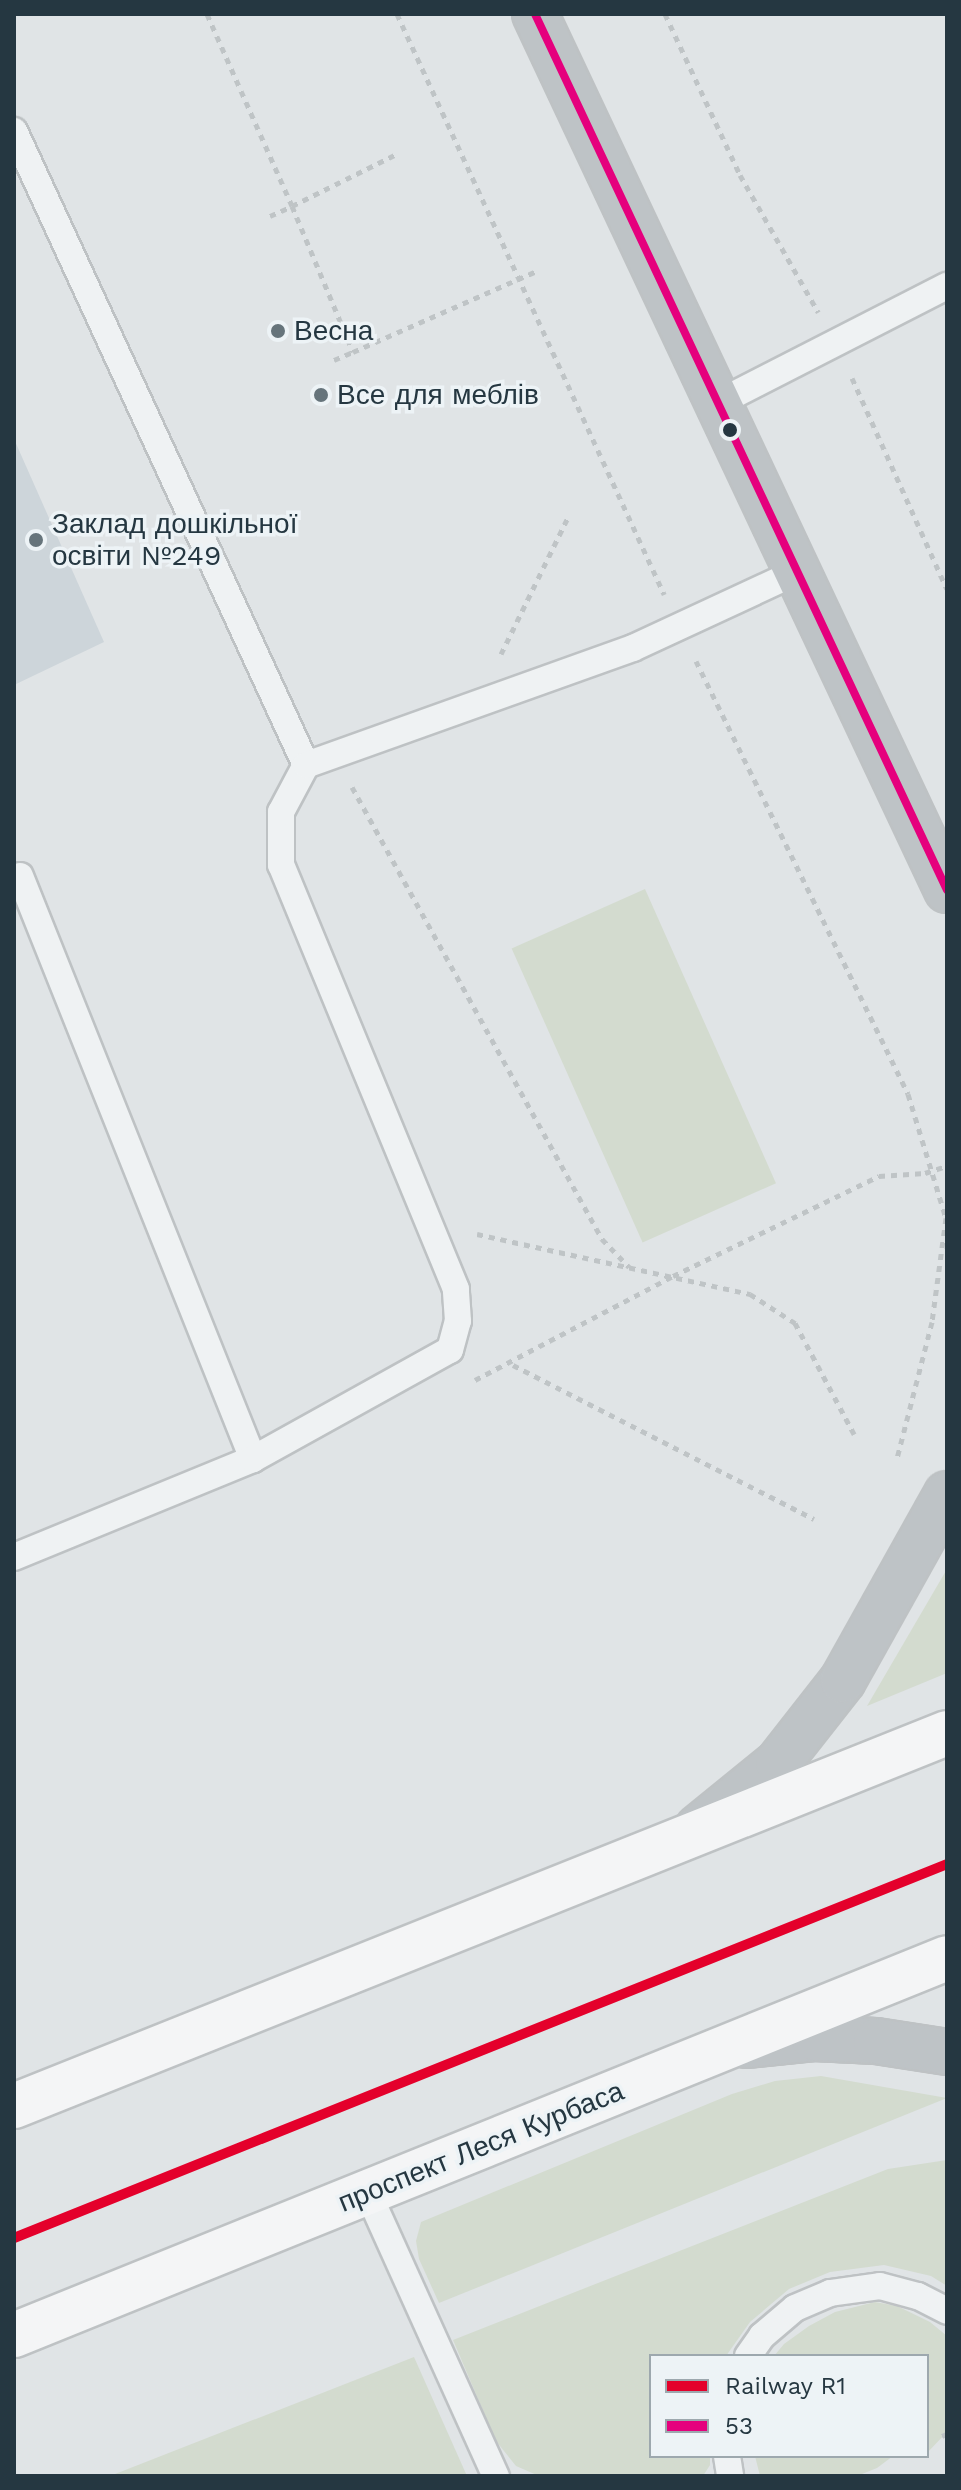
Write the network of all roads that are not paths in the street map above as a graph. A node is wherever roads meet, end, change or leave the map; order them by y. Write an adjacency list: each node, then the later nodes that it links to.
1 (535, 14): 4 (street)
2 (14, 131): 6 (lane)
3 (947, 286): 4 (lane)
4 (720, 402): 5 (street)
5 (797, 572): 6 (lane); 8 (street)
6 (306, 765): 9 (lane)
7 (20, 876): 9 (lane)
8 (947, 890)
9 (253, 1459): 11 (lane)
10 (947, 1494): 13 (street)
11 (14, 1557)
12 (947, 1733): 13 (main road)
13 (684, 1840): 17 (main road)
14 (947, 1958): 15 (main road, проспект Леся Курбаса)
15 (732, 2047): 16 (street); 18 (main road, проспект Леся Курбаса)
16 (947, 2052)
17 (14, 2106)
18 (368, 2193): 20 (main road, проспект Леся Курбаса); 22 (lane)
19 (947, 2311): 21 (lane)
20 (14, 2335)
21 (749, 2354)
22 (496, 2476)

